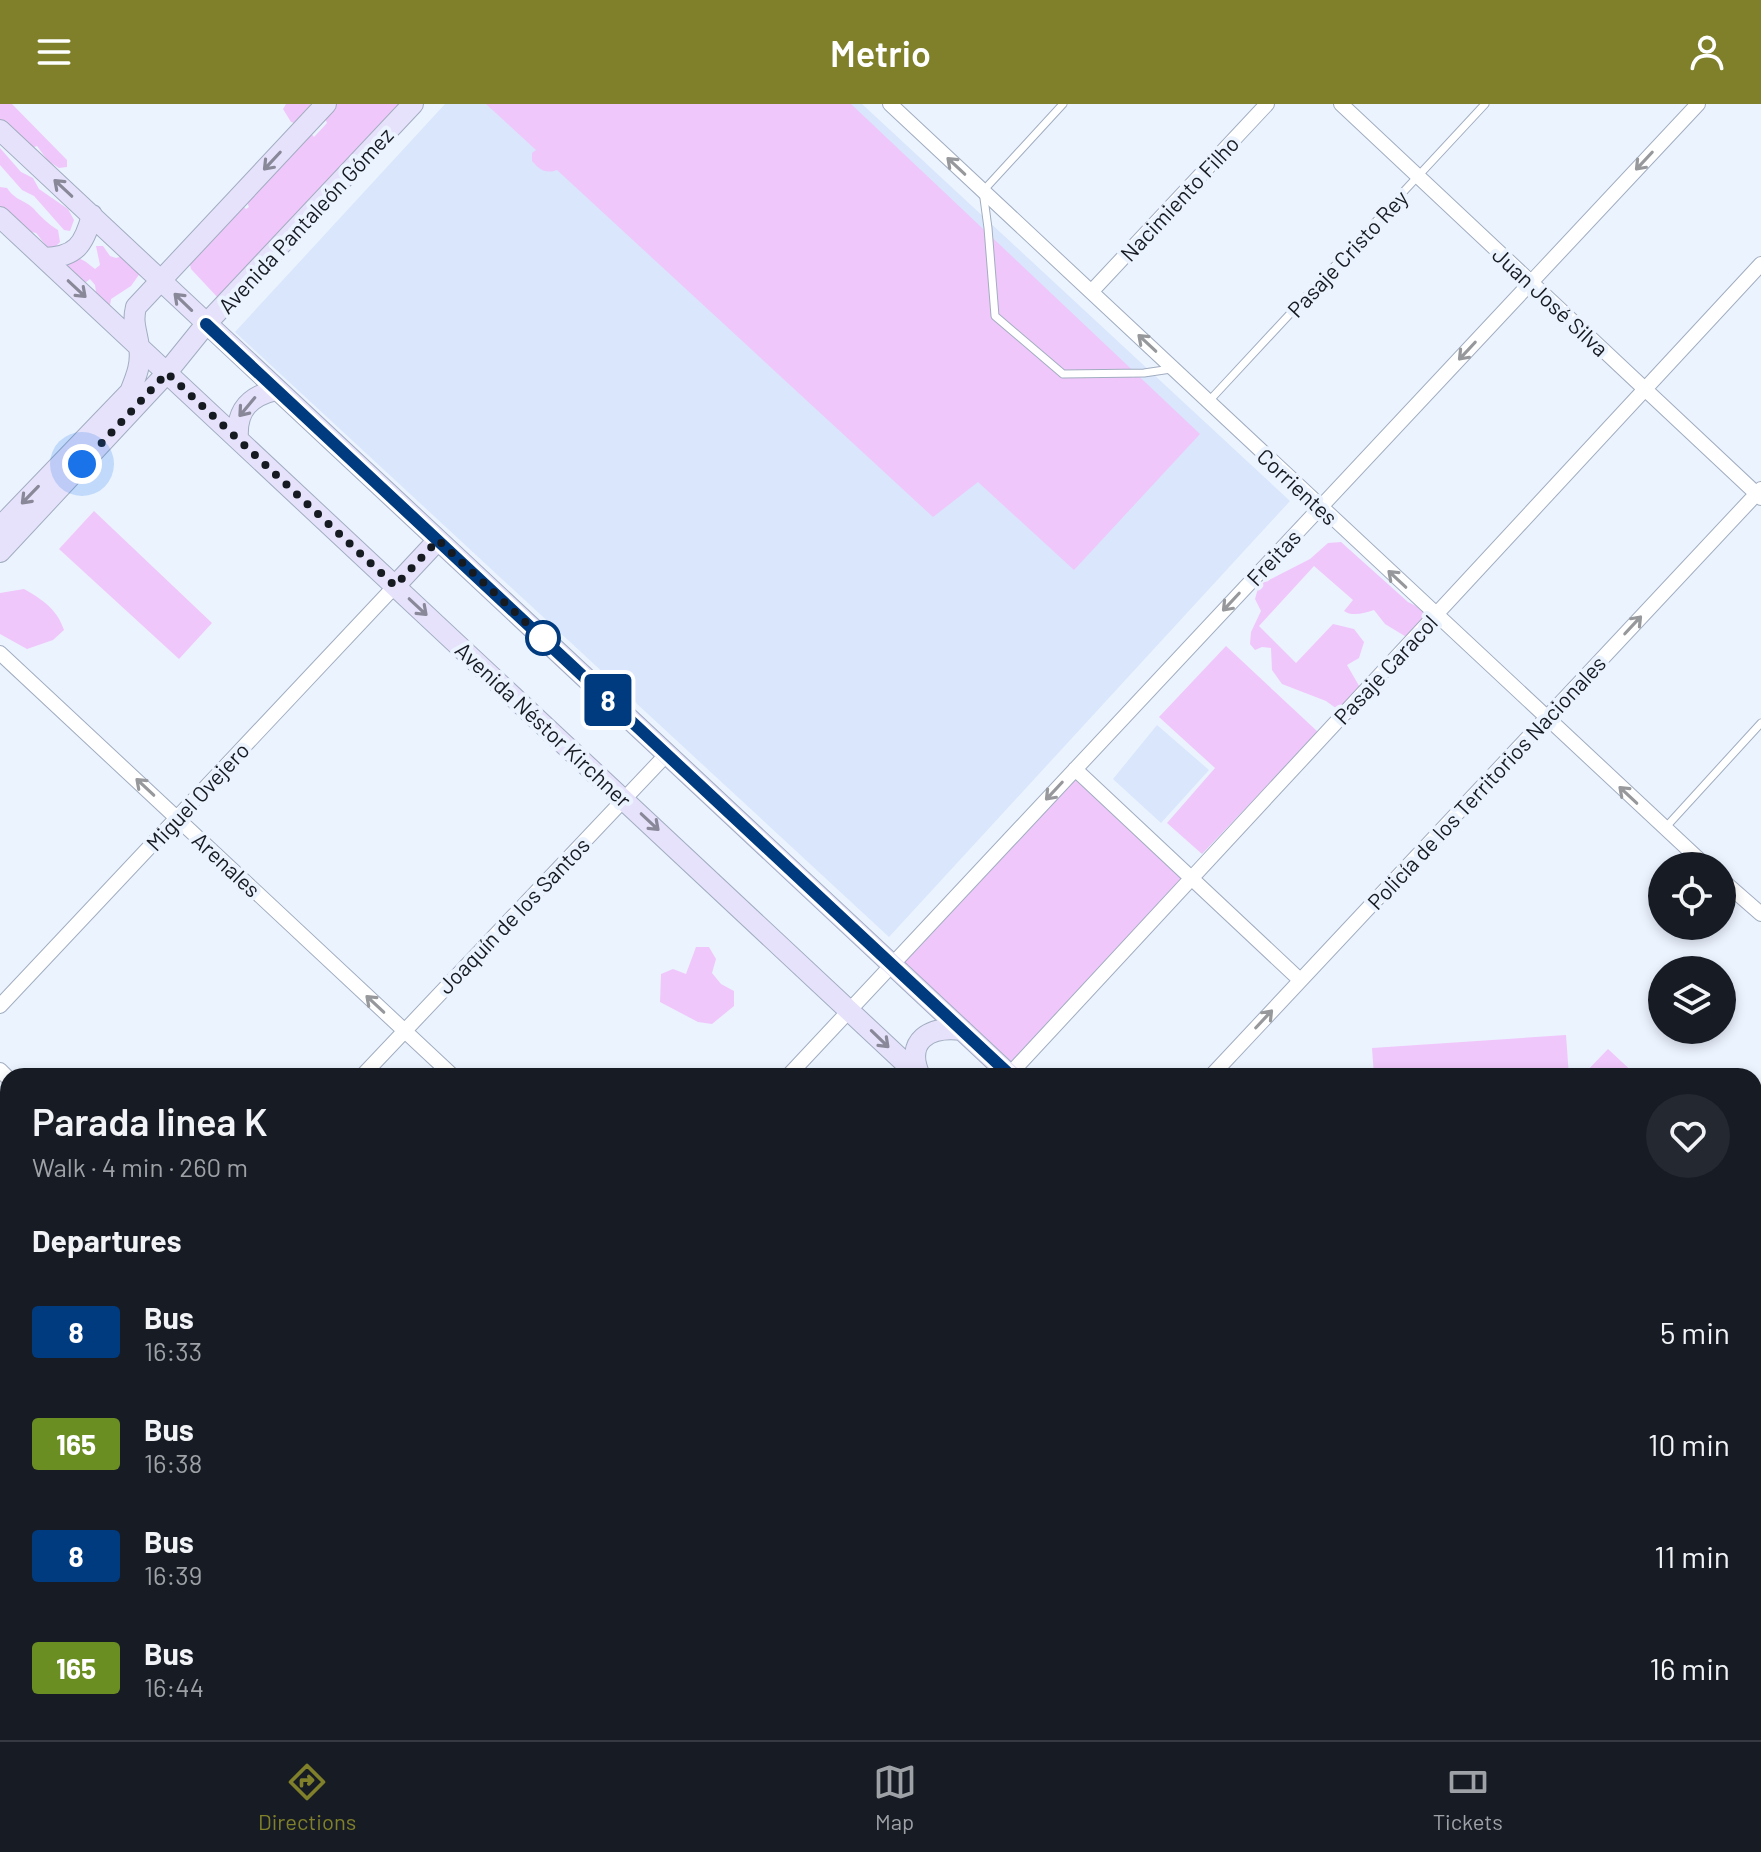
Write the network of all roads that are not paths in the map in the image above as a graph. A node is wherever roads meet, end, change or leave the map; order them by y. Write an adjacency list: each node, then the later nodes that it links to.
1 (326, 104): 16 (main road, one-way to 16)
2 (413, 104): 19 (main road, Avenida Pantaleón Gómez)
3 (890, 104): 11 (street, Corrientes, one-way to 3)
4 (1063, 104): 11 (lane)
5 (1267, 104): 18 (street, Nacimiento Filho)
6 (1341, 104): 10 (street, Juan José Silva)
7 (1485, 104): 10 (lane, Pasaje Cristo Rey)
8 (1698, 104): 17 (street, Freitas, one-way to 17)
9 (0, 130): 12 (main road, one-way to 9)
10 (1418, 177): 17 (street, Juan José Silva); 25 (lane, Pasaje Cristo Rey)
11 (983, 191): 18 (street, Corrientes); 21 (lane)
12 (92, 215): 14 (main road); 16 (main road)
13 (0, 217): 14 (main road, Avenida Néstor Kirchner)
14 (44, 258): 20 (main road, Avenida Néstor Kirchner, one-way to 20)
15 (1761, 264): 23 (street, Pasaje Caracol)
16 (161, 280): 19 (main road, one-way to 16); 20 (main road)
17 (1531, 282): 23 (street, Juan José Silva); 28 (street, Freitas, one-way to 28)
18 (1092, 291): 21 (street, Corrientes, one-way to 18)
19 (206, 324): 22 (main road, Avenida Pantaleón Gómez); 24 (main road)
20 (139, 347): 22 (main road, Avenida Néstor Kirchner); 29 (main road, one-way to 29)
21 (1173, 368): 25 (street, Corrientes)
22 (167, 373): 26 (main road, Avenida Néstor Kirchner); 31 (main road, Avenida Pantaleón Gómez)
23 (1645, 389): 27 (street, Juan José Silva); 33 (street, Pasaje Caracol)
24 (276, 390): 26 (main road, one-way to 26); 30 (main road)
25 (1208, 403): 28 (street, Corrientes)
26 (238, 438): 32 (main road, Avenida Néstor Kirchner)
27 (1760, 493): 35 (street, Policía de los Territorios Nacionales, one-way to 27)
28 (1320, 507): 33 (street, Corrientes, one-way to 28); 38 (street, Freitas, one-way to 38)
29 (0, 527)
30 (438, 540): 32 (main road); 37 (main road)
31 (0, 552)
32 (395, 586): 39 (main road, Avenida Néstor Kirchner, one-way to 39); 40 (street, Miguel Ovejero)
33 (1436, 615): 35 (street, Corrientes); 43 (street, Pasaje Caracol)
34 (0, 653): 40 (street, Arenales, one-way to 34)
35 (1546, 718): 41 (street, Corrientes, one-way to 35); 47 (street, Policía de los Territorios Nacionales)
36 (1761, 723): 41 (lane)
37 (666, 755): 39 (street, Joaquín de los Santos); 46 (main road)
38 (1075, 769): 43 (street); 46 (street, Freitas, one-way to 46)
39 (625, 799): 49 (main road, Avenida Néstor Kirchner, one-way to 49); 50 (street, Joaquín de los Santos)
40 (177, 817): 48 (street, Miguel Ovejero); 50 (street, Arenales, one-way to 40)
41 (1664, 829): 42 (street, Corrientes)
42 (1690, 852)
43 (1191, 879): 47 (street); 58 (street, Pasaje Caracol)
44 (1736, 892): 45 (street)
45 (1761, 914)
46 (892, 964): 49 (street, Freitas); 51 (main road)
47 (1300, 980): 59 (street, Policía de los Territorios Nacionales, one-way to 47)
48 (0, 1006)
49 (849, 1010): 54 (street, Freitas); 55 (main road, Avenida Néstor Kirchner, one-way to 55)
50 (404, 1030): 52 (street, Joaquín de los Santos); 53 (street, Arenales)
51 (962, 1030): 56 (main road); 57 (main road)
52 (369, 1068)
53 (444, 1068)
54 (795, 1068)
55 (911, 1068)
56 (918, 1068)
57 (1003, 1068)
58 (1016, 1068)
59 (1218, 1068)

